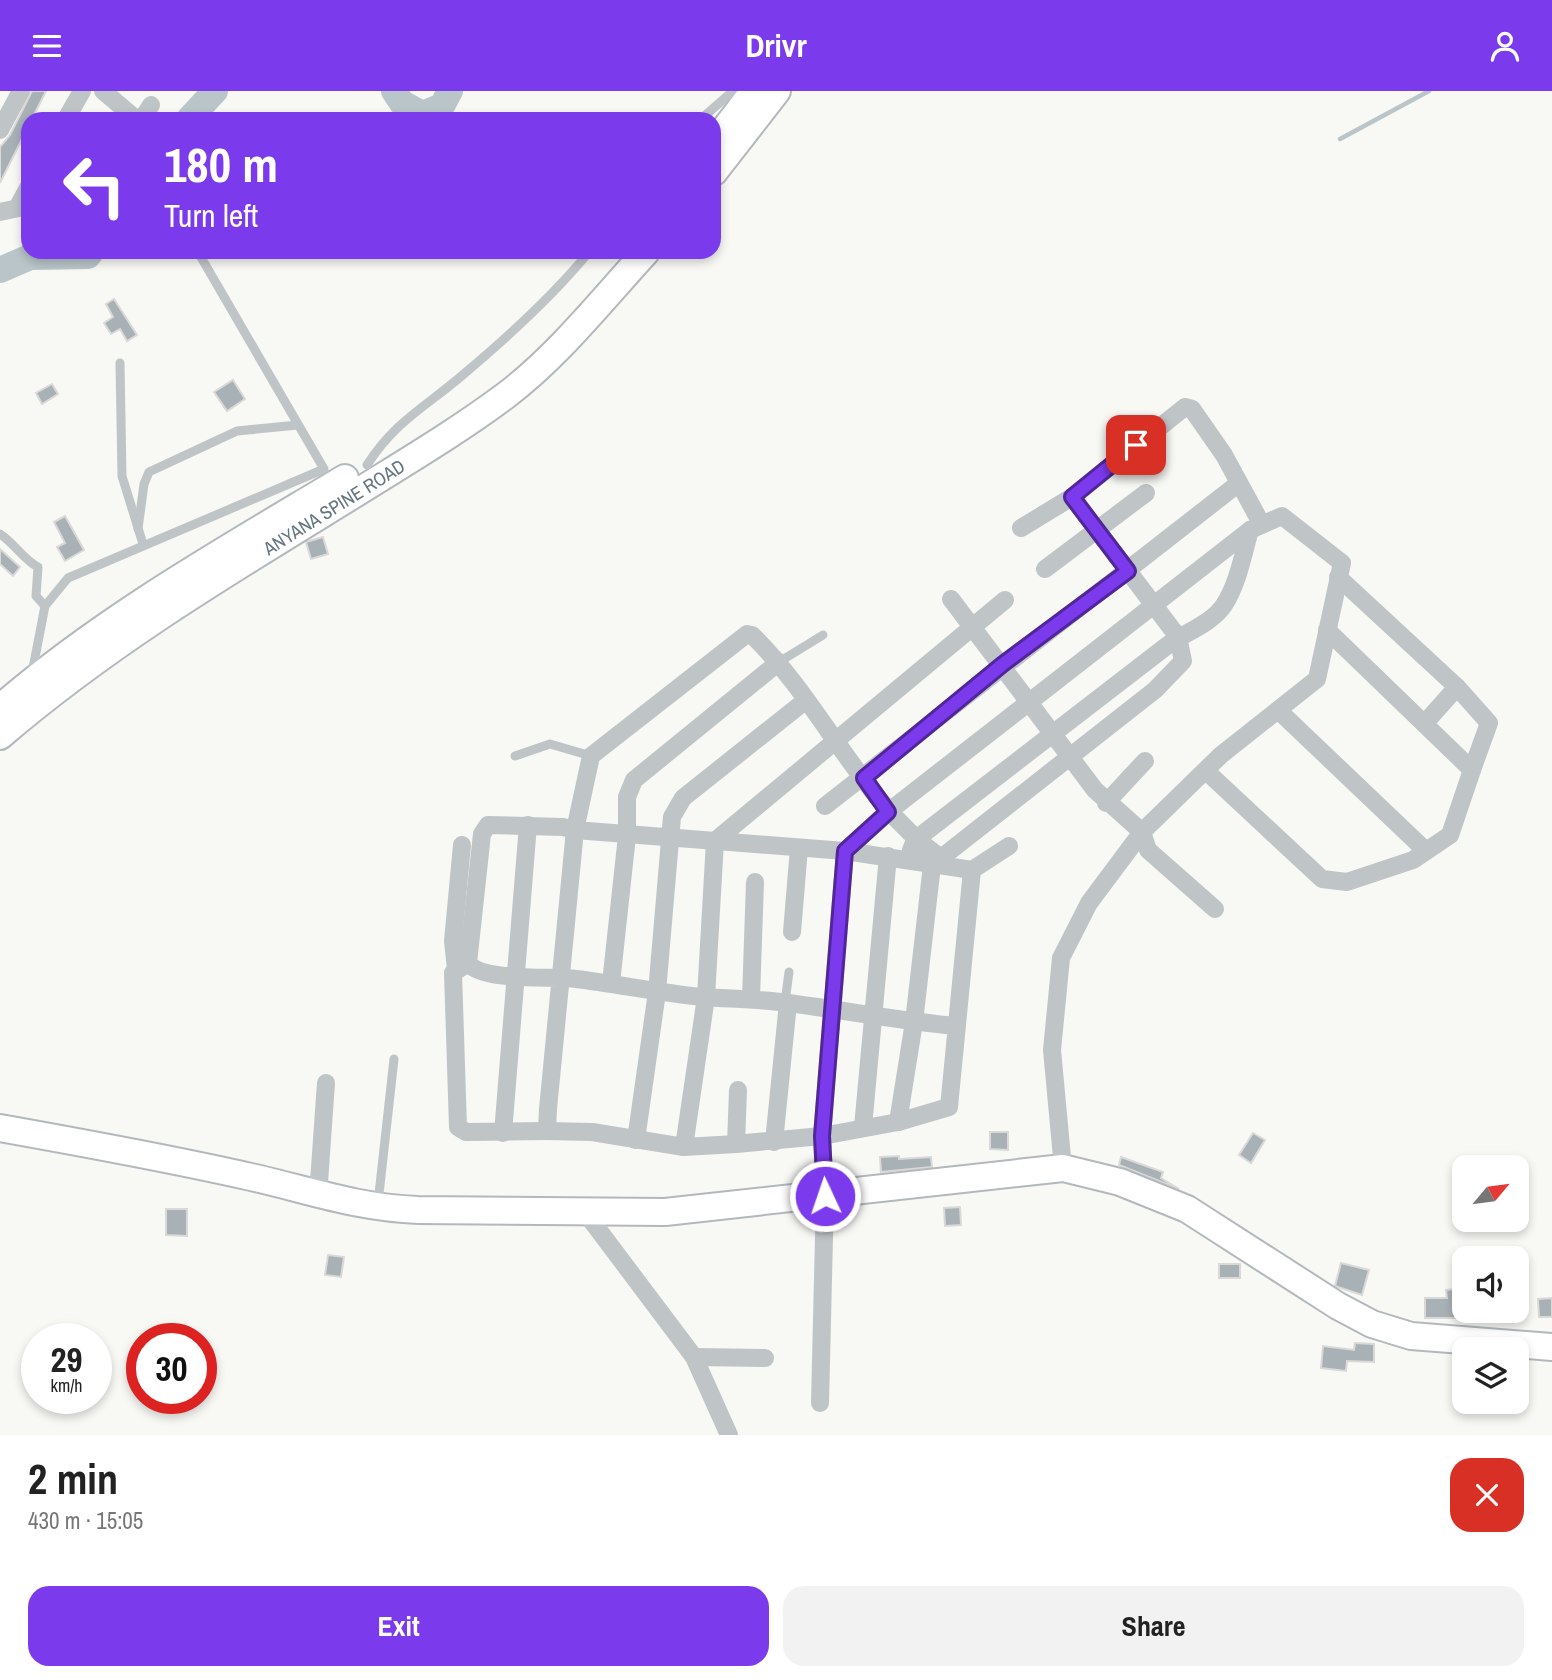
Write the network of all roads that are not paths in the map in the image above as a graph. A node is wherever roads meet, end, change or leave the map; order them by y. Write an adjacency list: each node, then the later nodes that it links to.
1 (21, 91): 10 (street)
2 (82, 91): 7 (street)
3 (103, 91): 8 (street)
4 (733, 91): 9 (lane)
5 (754, 91): 11 (main road)
6 (777, 91): 12 (main road)
7 (70, 112)
8 (128, 112)
9 (709, 112)
10 (0, 129)
11 (721, 134)
12 (721, 163)
13 (202, 259): 18 (lane)
14 (583, 259): 19 (lane)
15 (618, 259): 19 (main road, ANYANA SPINE ROAD)
16 (640, 259): 50 (main road, ANYANA SPINE ROAD)
17 (120, 363): 25 (lane)
18 (298, 425): 25 (lane); 28 (lane)
19 (367, 465): 42 (main road, ANYANA SPINE ROAD)
20 (1238, 483): 22 (street); 23 (street); 30 (street)
21 (1146, 493): 26 (street)
22 (1072, 497): 24 (street); 26 (street)
23 (1255, 526): 31 (street); 34 (street); 39 (street)
24 (1021, 528)
25 (138, 529): 28 (lane)
26 (1095, 531): 29 (street); 30 (street)
27 (0, 534): 35 (lane)
28 (143, 544): 35 (lane)
29 (1045, 569)
30 (1128, 571): 34 (street); 41 (street)
31 (1338, 577): 37 (street); 43 (street)
32 (951, 599): 36 (street)
33 (1005, 600): 36 (street)
34 (1154, 604): 39 (street); 45 (street)
35 (45, 606): 42 (lane)
36 (973, 630): 41 (street); 51 (street)
37 (1327, 630): 47 (street); 48 (street)
38 (823, 635): 40 (lane)
39 (1178, 637): 49 (street); 52 (street)
40 (779, 662): 44 (street); 54 (street); 65 (street)
41 (1003, 664): 45 (street); 58 (street)
42 (31, 681): 46 (main road, ANYANA SPINE ROAD)
43 (1457, 687): 48 (street); 56 (street)
44 (805, 701): 51 (street); 66 (street)
45 (1030, 703): 49 (street); 61 (street)
46 (0, 708)
47 (1279, 711): 57 (street); 73 (street)
48 (1425, 723): 56 (street)
49 (1053, 733): 52 (street); 67 (street)
50 (0, 736)
51 (836, 741): 58 (street); 68 (street)
52 (1072, 755): 59 (street); 76 (street)
53 (515, 756): 54 (lane)
54 (591, 756): 63 (street)
55 (1145, 761): 59 (street)
56 (1472, 770): 73 (street)
57 (1206, 771): 64 (street); 73 (street)
58 (864, 778): 60 (street); 61 (street)
59 (1106, 803): 64 (street)
60 (825, 806)
61 (888, 812): 67 (street); 72 (street)
62 (528, 825): 63 (street); 81 (street); 83 (street)
63 (575, 830): 65 (street); 84 (street)
64 (1142, 832): 79 (street); 107 (street)
65 (627, 836): 66 (street); 85 (street)
66 (668, 838): 68 (street); 86 (street)
67 (915, 840): 75 (street); 76 (street)
68 (715, 841): 71 (street); 87 (street)
69 (462, 845): 81 (street)
70 (1009, 846): 77 (street)
71 (799, 848): 72 (street); 80 (street)
72 (845, 851): 74 (street); 90 (street)
73 (1426, 851)
74 (888, 856): 75 (street); 91 (street)
75 (906, 860): 76 (street)
76 (936, 861): 77 (street); 92 (street)
77 (972, 870): 93 (street)
78 (755, 881): 88 (street)
79 (1215, 909)
80 (792, 932)
81 (462, 966): 83 (street); 101 (street)
82 (789, 972): 89 (lane)
83 (514, 976): 84 (street); 101 (street)
84 (561, 978): 85 (street); 100 (street)
85 (611, 983): 86 (street)
86 (657, 992): 87 (street); 103 (street)
87 (706, 997): 88 (street); 106 (street)
88 (751, 998): 89 (street)
89 (786, 1003): 90 (street); 104 (street)
90 (834, 1009): 91 (street); 102 (street)
91 (874, 1017): 92 (street); 98 (street)
92 (914, 1022): 93 (street); 97 (street)
93 (957, 1026): 97 (street)
94 (394, 1059): 110 (lane)
95 (326, 1083): 108 (street)
96 (738, 1090): 105 (street)
97 (898, 1122): 98 (street)
98 (863, 1127): 102 (street)
99 (0, 1128): 108 (main road)
100 (547, 1131): 101 (street); 103 (street)
101 (503, 1133)
102 (822, 1136): 104 (street); 109 (street)
103 (636, 1140): 106 (street)
104 (774, 1142): 105 (street)
105 (736, 1145): 106 (street)
106 (684, 1147)
107 (1063, 1168): 109 (main road); 112 (main road)
108 (318, 1196): 110 (main road)
109 (825, 1196): 111 (main road); 115 (street)
110 (377, 1208): 111 (main road)
111 (585, 1212): 113 (street)
112 (1552, 1347)
113 (694, 1357): 114 (street); 116 (street)
114 (765, 1358)
115 (820, 1403)
116 (729, 1435)

